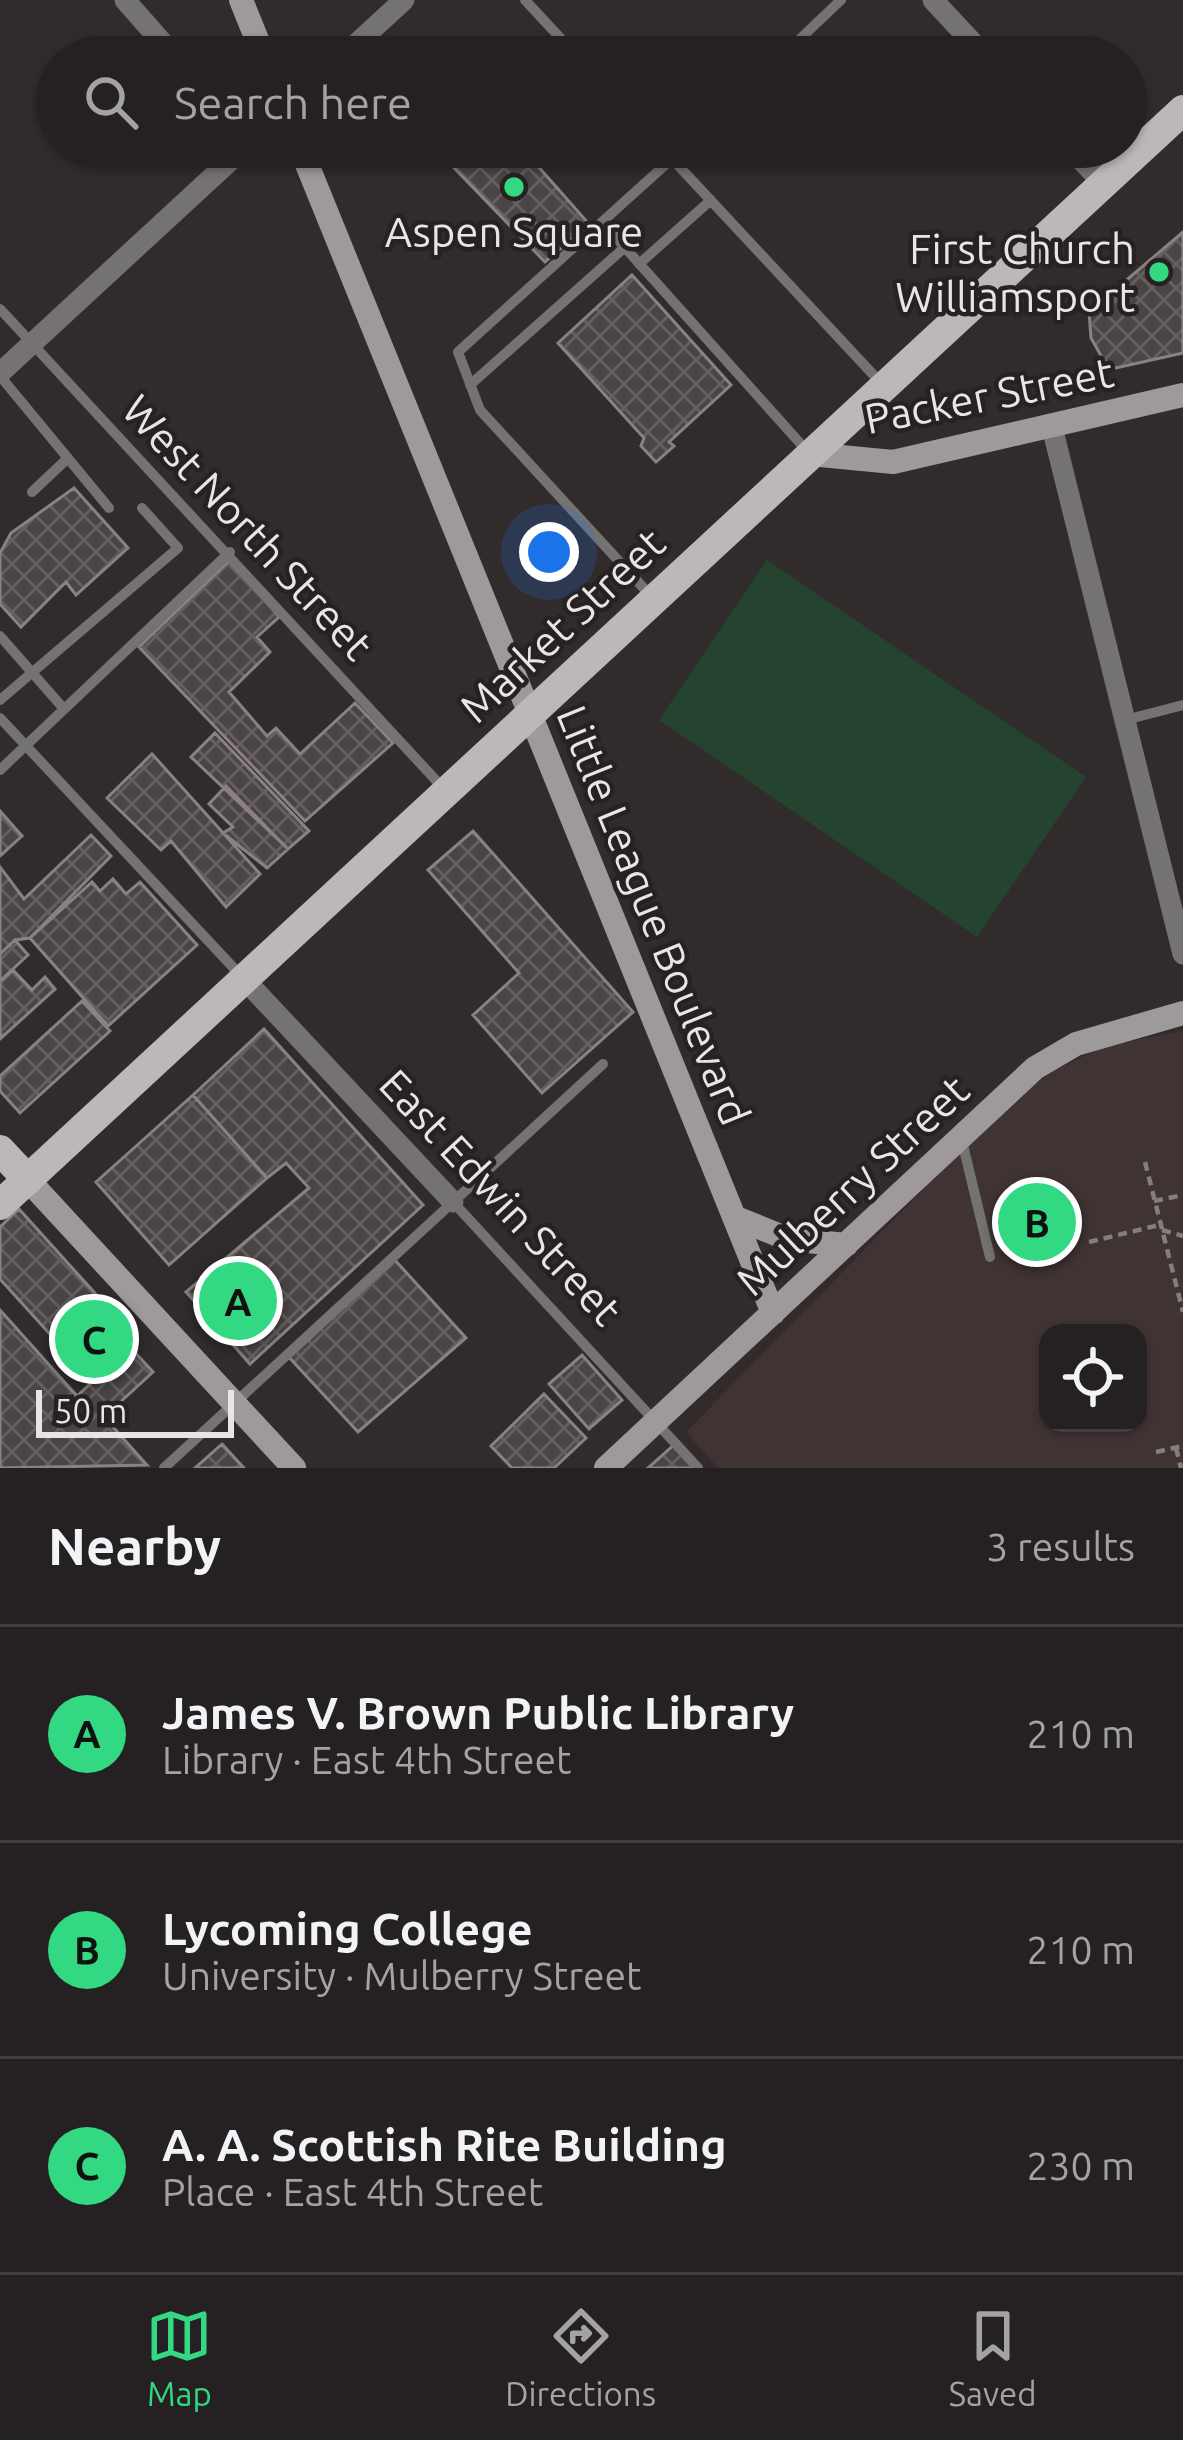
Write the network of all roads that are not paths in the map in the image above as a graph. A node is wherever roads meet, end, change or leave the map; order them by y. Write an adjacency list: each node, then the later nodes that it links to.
1 (125, 0): 7 (street)
2 (241, 0): 8 (street)
3 (404, 0): 9 (street)
4 (525, 0): 10 (lane)
5 (841, 0): 11 (lane)
6 (934, 0): 12 (street)
7 (157, 36)
8 (256, 36)
9 (365, 36)
10 (558, 36)
11 (803, 36)
12 (967, 36)
13 (1183, 110): 14 (main road, Market Street)
14 (1147, 142)
15 (222, 168): 27 (street)
16 (309, 168): 45 (street, Little League Boulevard)
17 (662, 168): 23 (lane)
18 (681, 168): 22 (lane)
19 (1089, 168): 21 (street)
20 (1118, 168): 21 (main road, Market Street)
21 (1102, 182): 30 (main road, Market Street)
22 (711, 200): 25 (lane); 30 (lane)
23 (602, 222): 24 (lane); 29 (lane)
24 (624, 248): 25 (lane); 29 (lane)
25 (639, 264): 33 (lane)
26 (0, 309): 27 (lane, West North Street)
27 (33, 344): 28 (street); 38 (lane, West North Street)
28 (0, 375): 34 (lane)
29 (470, 386): 39 (lane)
30 (884, 386): 33 (main road, Market Street)
31 (1183, 395): 32 (street, Packer Street)
32 (1052, 427): 33 (street, Packer Street); 47 (street)
33 (810, 454): 39 (main road, Market Street)
34 (68, 458): 35 (lane); 36 (lane)
35 (32, 492)
36 (109, 508)
37 (142, 508): 41 (lane)
38 (230, 552): 44 (lane); 50 (lane, West North Street)
39 (652, 598): 45 (main road, Market Street)
40 (0, 636): 41 (lane)
41 (32, 672): 42 (lane); 44 (lane)
42 (0, 700)
43 (1183, 706): 47 (lane)
44 (64, 709): 48 (lane)
45 (530, 710): 50 (main road, Market Street); 60 (street, Little League Boulevard)
46 (0, 718): 48 (lane)
47 (1125, 720): 51 (street)
48 (26, 745): 49 (lane); 52 (lane)
49 (0, 770)
50 (446, 791): 52 (main road, Market Street)
51 (1183, 954)
52 (246, 981): 57 (main road, Market Street); 58 (street, East Edwin Street)
53 (1183, 1013): 55 (street, Mulberry Street)
54 (603, 1064): 58 (lane)
55 (961, 1138): 61 (street, Mulberry Street); 62 (lane)
56 (0, 1150): 57 (main road)
57 (28, 1180): 59 (main road, Market Street); 64 (street)
58 (453, 1202): 64 (lane); 65 (lane, East Edwin Street)
59 (0, 1205)
60 (734, 1217): 61 (street); 63 (street, Little League Boulevard)
61 (846, 1245): 63 (street, Mulberry Street)
62 (991, 1257)
63 (773, 1312): 65 (street, Mulberry Street)
64 (234, 1403): 66 (lane); 67 (street)
65 (657, 1421): 68 (street, Mulberry Street); 69 (lane, East Edwin Street)
66 (164, 1468)
67 (294, 1468)
68 (606, 1468)
69 (698, 1468)

